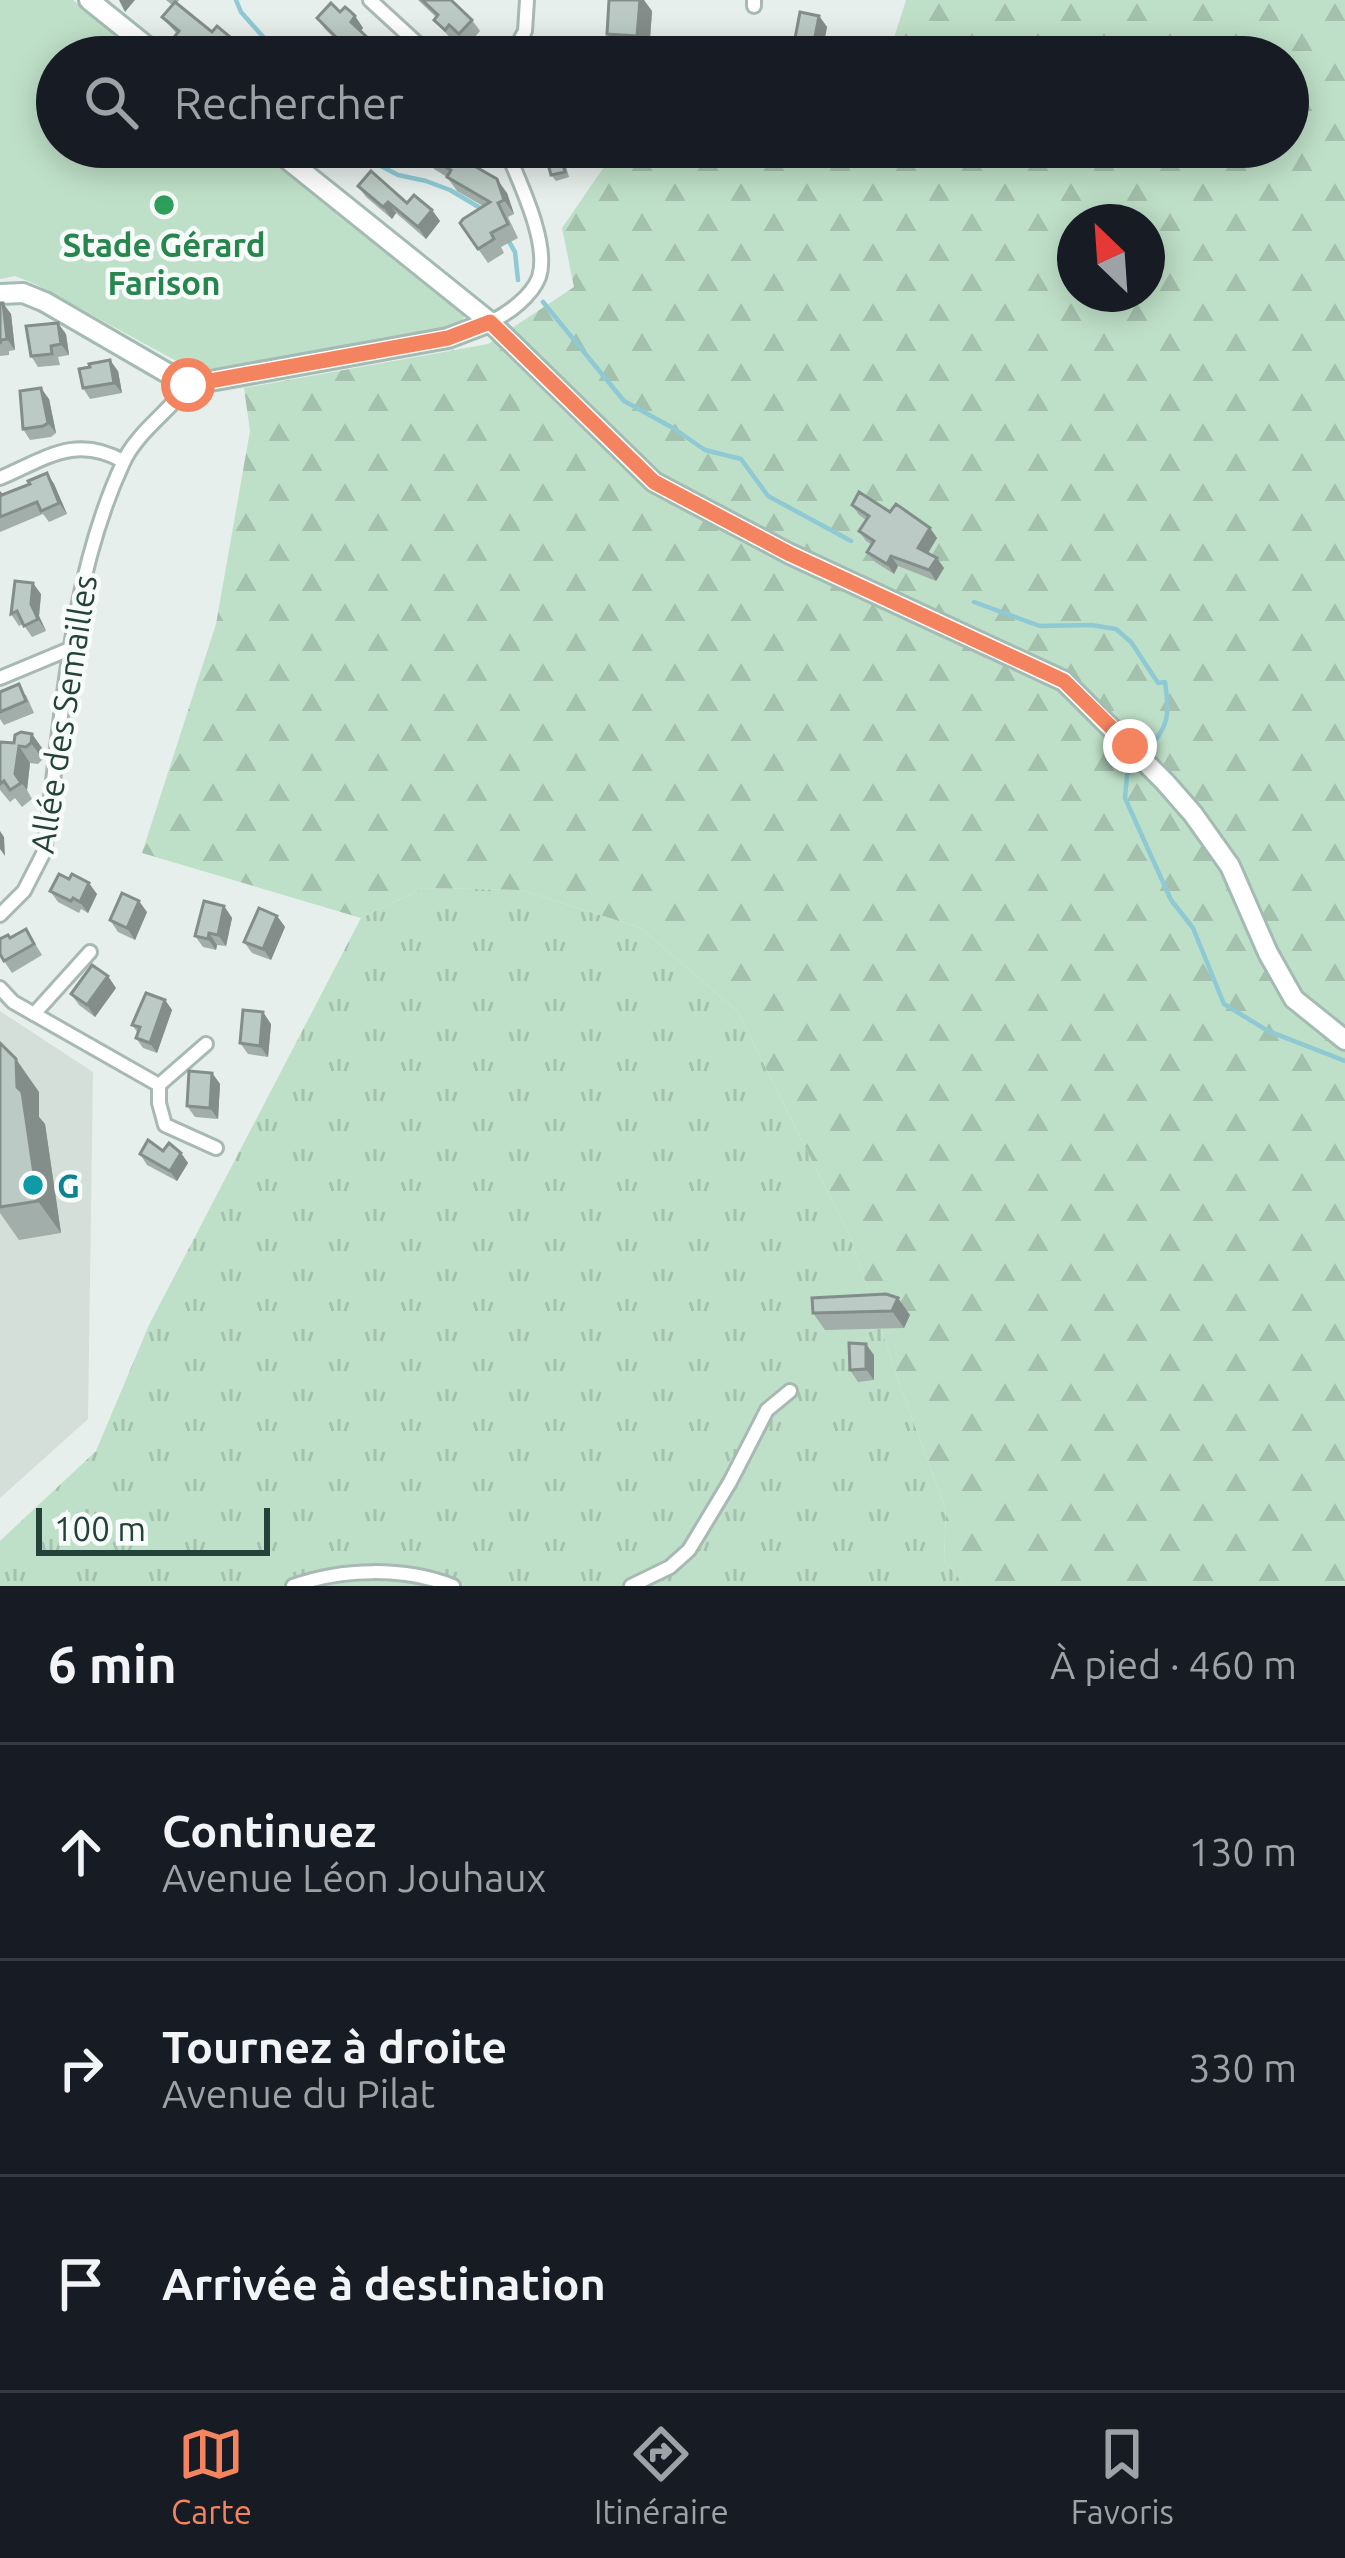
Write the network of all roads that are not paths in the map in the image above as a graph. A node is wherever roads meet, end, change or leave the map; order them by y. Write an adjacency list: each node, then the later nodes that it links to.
1 (89, 0): 4 (main road)
2 (370, 0): 5 (street)
3 (526, 0): 6 (street)
4 (134, 36)
5 (409, 36)
6 (522, 36)
7 (298, 168): 10 (main road)
8 (514, 168): 10 (street)
9 (0, 294): 11 (main road)
10 (490, 322): 11 (main road); 20 (main road)
11 (188, 385): 12 (street, Allée des Semailles)
12 (124, 460): 13 (street); 14 (street, Allée des Semailles)
13 (0, 478)
14 (72, 648): 15 (street); 16 (street, Allée des Semailles)
15 (0, 678)
16 (0, 915)
17 (90, 952): 19 (street)
18 (0, 988): 19 (street)
19 (34, 1014): 22 (street)
20 (1345, 1040)
21 (206, 1044): 22 (street)
22 (159, 1085): 23 (street)
23 (216, 1148)
24 (790, 1391): 27 (street)
25 (293, 1586): 26 (street)
26 (453, 1586)
27 (631, 1586)

